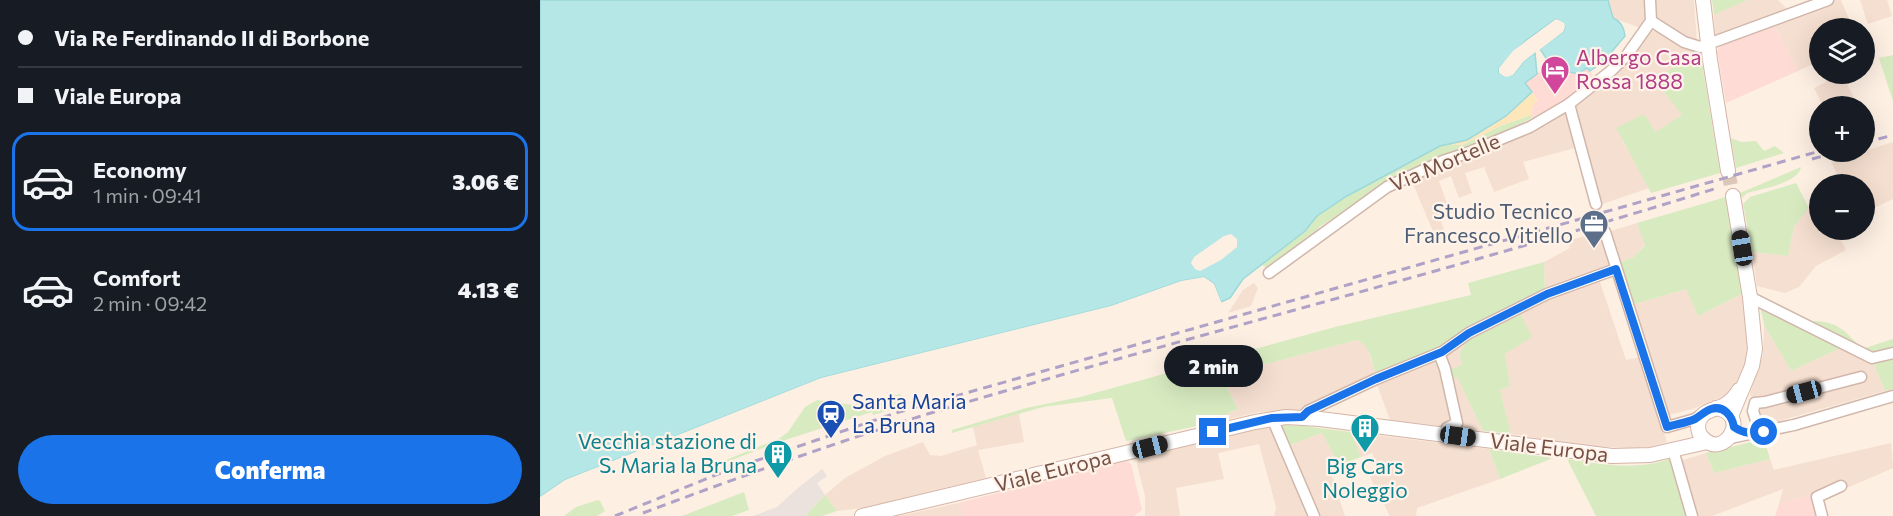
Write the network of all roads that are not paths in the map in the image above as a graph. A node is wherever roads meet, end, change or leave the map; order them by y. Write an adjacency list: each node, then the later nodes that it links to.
1 (1650, 0): 4 (street)
2 (1703, 0): 5 (street)
3 (1828, 0): 5 (street)
4 (1651, 21): 5 (street); 6 (street, Via Mortelle)
5 (1707, 46): 7 (street)
6 (1569, 104): 9 (street); 12 (street, Via Mortelle)
7 (1728, 171)
8 (1733, 196): 13 (street)
9 (1596, 204)
10 (1605, 232): 11 (street)
11 (1616, 269): 14 (street); 22 (street)
12 (1269, 273)
13 (1750, 297): 15 (street); 17 (street)
14 (1439, 353): 20 (street); 25 (street)
15 (1893, 353)
16 (1861, 377): 24 (street)
17 (1747, 378): 19 (street); 23 (street)
18 (1893, 396): 24 (street)
19 (1711, 410): 22 (street); 23 (street)
20 (1302, 417): 21 (street, Viale Europa); 25 (street, Viale Europa)
21 (1272, 418): 29 (street, Viale Europa); 30 (street)
22 (1694, 427): 26 (street); 27 (street, Viale Europa)
23 (1731, 427): 24 (street); 26 (street)
24 (1756, 434)
25 (1444, 435): 27 (street, Viale Europa)
26 (1707, 442): 27 (street, Viale Europa)
27 (1673, 450): 31 (street)
28 (1841, 486): 32 (street)
29 (862, 516)
30 (1314, 516)
31 (1692, 516)
32 (1822, 516)

